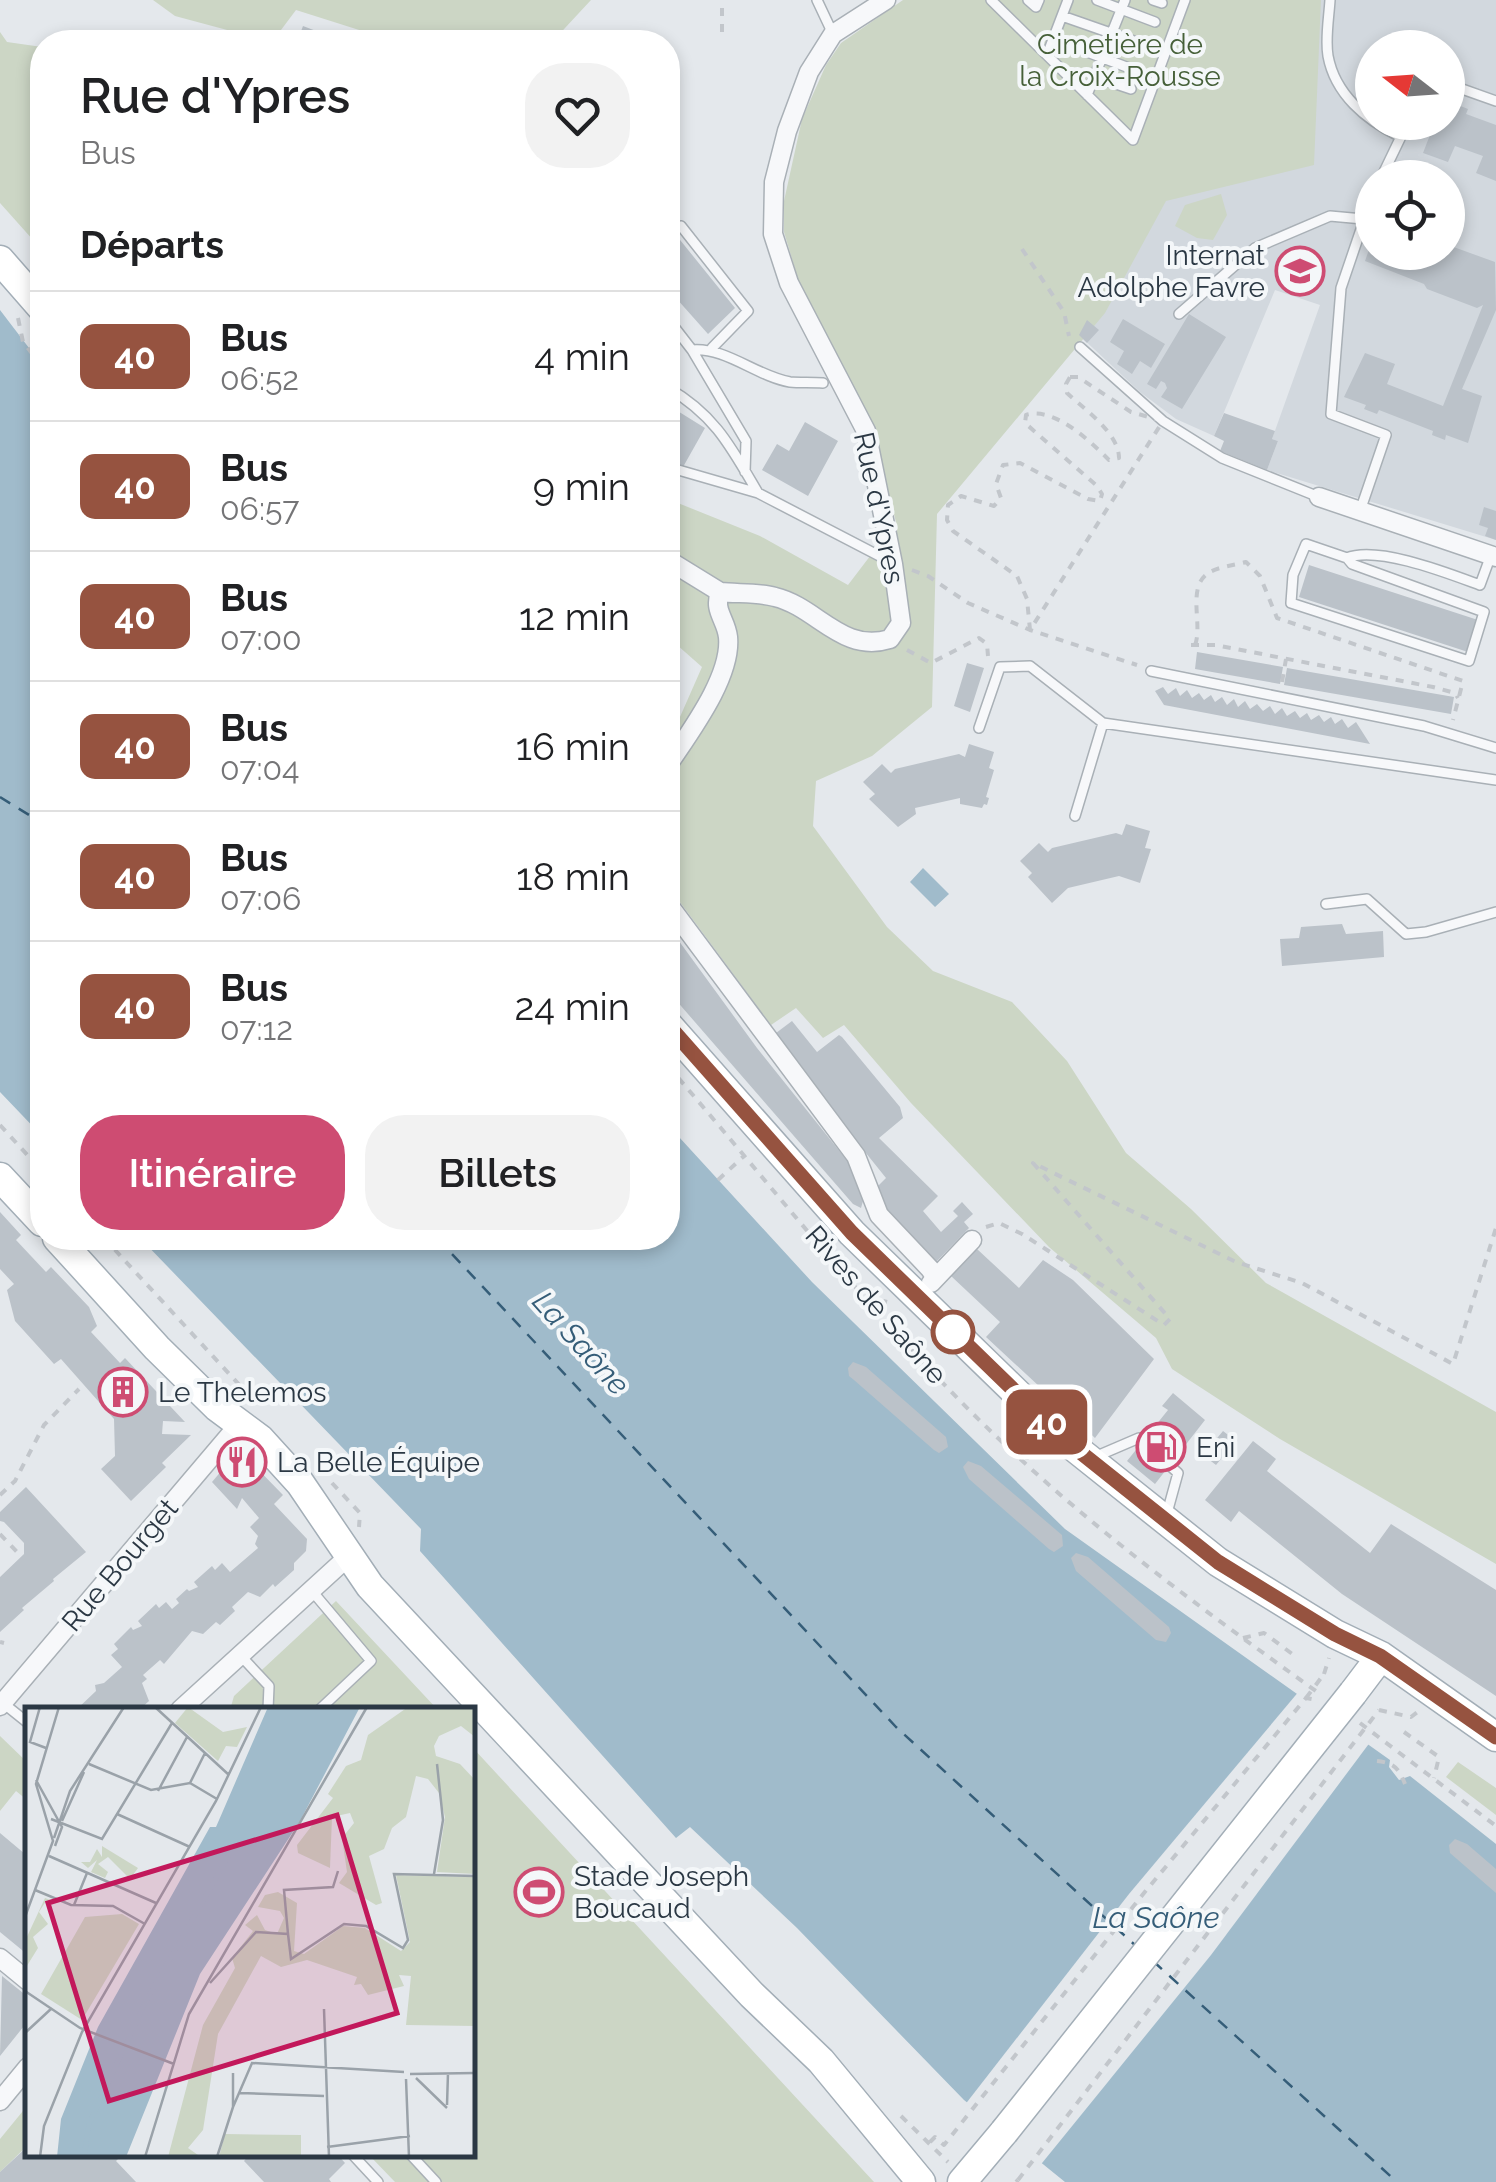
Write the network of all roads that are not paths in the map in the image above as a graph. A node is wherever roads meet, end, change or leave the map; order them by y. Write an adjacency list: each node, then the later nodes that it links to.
1 (817, 0): 14 (lane)
2 (886, 0): 14 (street, Rue d'Ypres)
3 (991, 0): 17 (lane)
4 (1028, 0): 5 (lane)
5 (1039, 0)
6 (1068, 0): 11 (lane)
7 (1097, 0): 10 (lane)
8 (1186, 0): 16 (lane)
9 (1330, 0): 25 (lane)
10 (1123, 5): 12 (lane); 13 (lane)
11 (1062, 16): 13 (lane); 15 (lane)
12 (1155, 22)
13 (1112, 33): 16 (lane); 18 (lane)
14 (833, 34): 45 (street, Rue d'Ypres)
15 (1053, 39): 17 (lane); 18 (lane)
16 (1165, 52): 23 (lane)
17 (1047, 54): 23 (lane)
18 (1102, 58): 19 (lane); 20 (lane)
19 (1137, 71)
20 (1095, 76): 21 (lane); 23 (lane)
21 (1131, 89)
22 (1465, 90): 24 (lane)
23 (1088, 95)
24 (1496, 101)
25 (1355, 106)
26 (1355, 218): 31 (lane)
27 (681, 226): 34 (lane)
28 (1355, 244): 42 (lane)
29 (0, 260): 30 (main road)
30 (30, 294)
31 (1178, 314)
32 (680, 334): 35 (lane)
33 (1080, 346): 41 (lane)
34 (712, 348): 35 (lane); 36 (lane)
35 (692, 350): 39 (lane)
36 (822, 382)
37 (680, 395): 39 (lane)
38 (680, 470): 40 (lane)
39 (746, 472): 40 (lane)
40 (758, 493): 45 (lane)
41 (1319, 497): 42 (street)
42 (1360, 511): 43 (street)
43 (1493, 556): 44 (lane)
44 (1347, 558): 44 (lane)
45 (894, 564): 47 (street, Rue d'Ypres)
46 (680, 567): 47 (street)
47 (720, 592): 51 (street)
48 (1151, 671): 52 (lane)
49 (1104, 722): 50 (lane); 53 (lane); 54 (lane)
50 (980, 728)
51 (680, 746)
52 (1496, 748)
53 (1496, 780)
54 (1075, 816)
55 (1326, 904): 56 (lane)
56 (1496, 912)
57 (680, 920): 63 (street)
58 (680, 1039): 63 (main road)
59 (0, 1176): 60 (main road)
60 (30, 1209)
61 (972, 1240): 63 (street)
62 (68, 1250): 64 (main road)
63 (915, 1293): 65 (main road)
64 (250, 1415): 67 (main road); 71 (street, Rue Bourget)
65 (1090, 1460): 66 (main road); 66 (lane)
66 (1165, 1520): 70 (main road)
67 (350, 1555): 68 (street); 85 (main road)
68 (312, 1592): 69 (street); 74 (lane)
69 (240, 1655): 72 (street); 73 (lane)
70 (1380, 1656): 76 (main road); 86 (main road, bridge)
71 (1, 1705): 75 (lane)
72 (183, 1707)
73 (268, 1707)
74 (322, 1707)
75 (25, 1721)
76 (1496, 1737)
77 (0, 1958): 78 (street)
78 (25, 1979)
79 (25, 2071): 80 (street)
80 (0, 2101)
81 (355, 2157): 83 (lane)
82 (413, 2157): 84 (lane)
83 (378, 2182)
84 (436, 2182)
85 (921, 2182)
86 (962, 2182)

